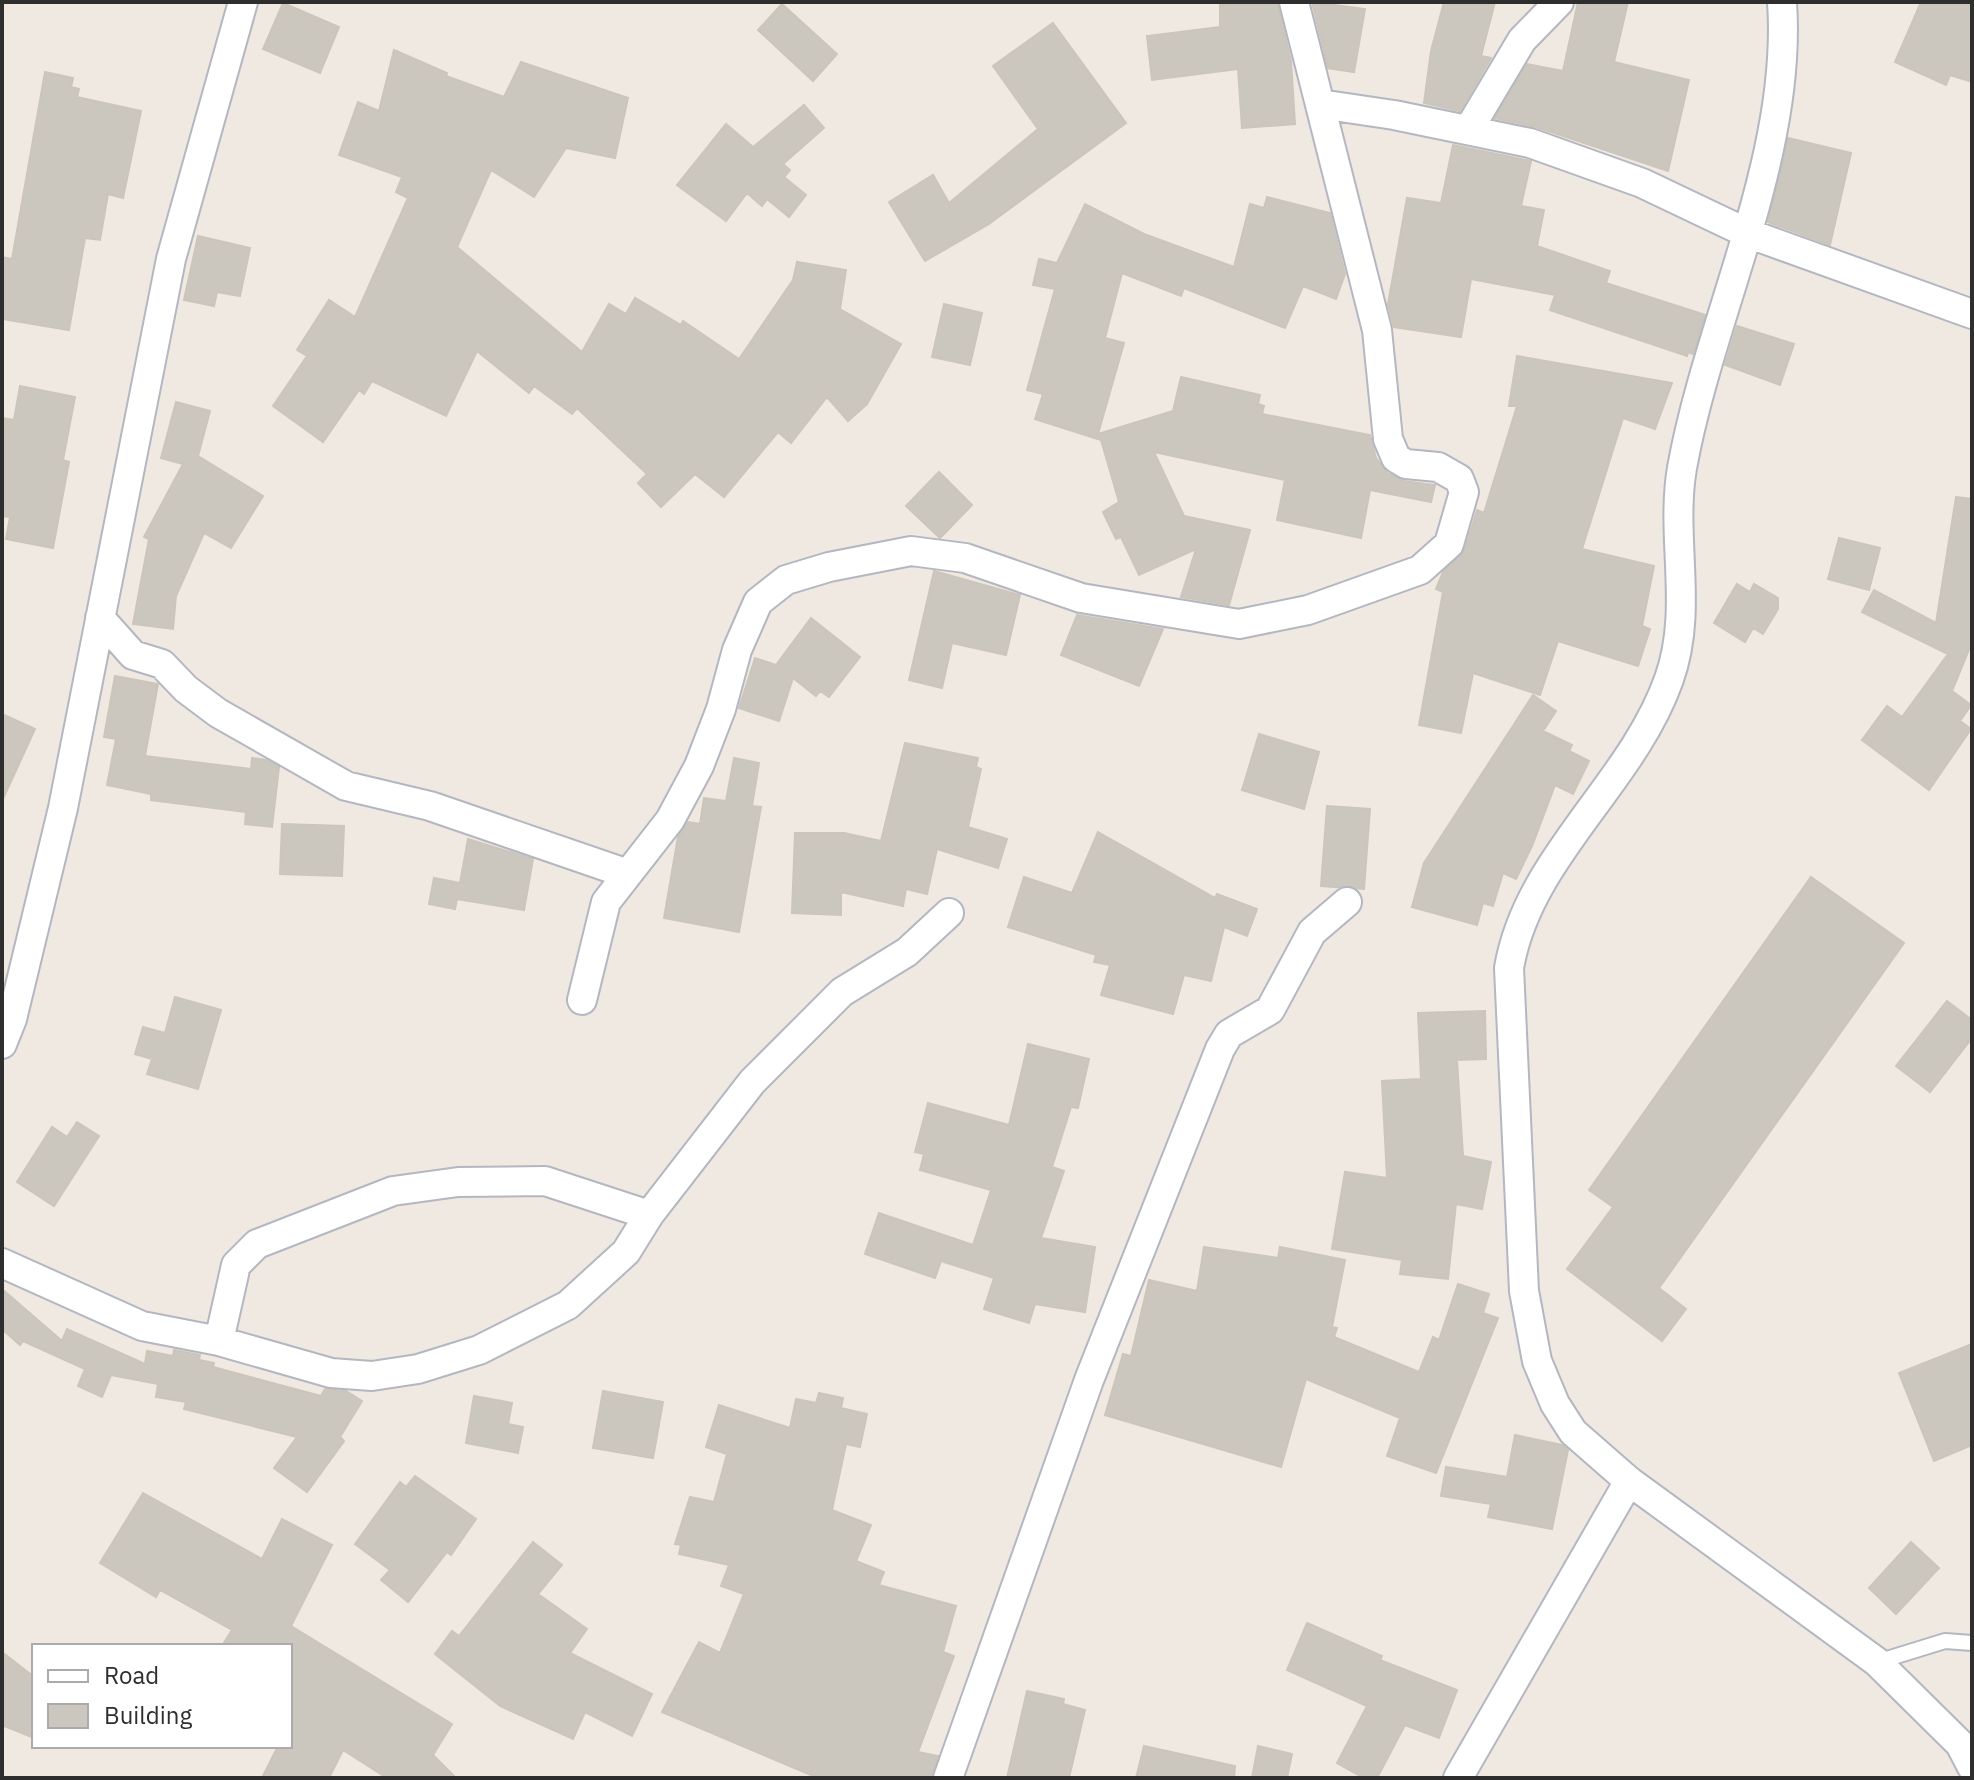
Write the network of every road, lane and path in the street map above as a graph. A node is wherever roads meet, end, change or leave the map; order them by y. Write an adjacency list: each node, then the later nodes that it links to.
1 (243, 2): 9 (street)
2 (1294, 2): 5 (street)
3 (1559, 2): 6 (street)
4 (1782, 2): 7 (street)
5 (1320, 104): 6 (street); 10 (street)
6 (1469, 129): 7 (street)
7 (1747, 233): 8 (street); 18 (street)
8 (1972, 314)
9 (100, 618): 10 (street); 14 (street)
10 (625, 873): 13 (street)
11 (1347, 902): 22 (street)
12 (949, 913): 15 (street)
13 (582, 1000)
14 (2, 1044)
15 (649, 1215): 17 (street); 17 (street)
16 (2, 1263): 17 (street)
17 (219, 1341)
18 (1629, 1481): 20 (street); 23 (street)
19 (1972, 1643): 20 (lane)
20 (1877, 1662): 21 (street)
21 (1972, 1767)
22 (948, 1778)
23 (1458, 1778)

